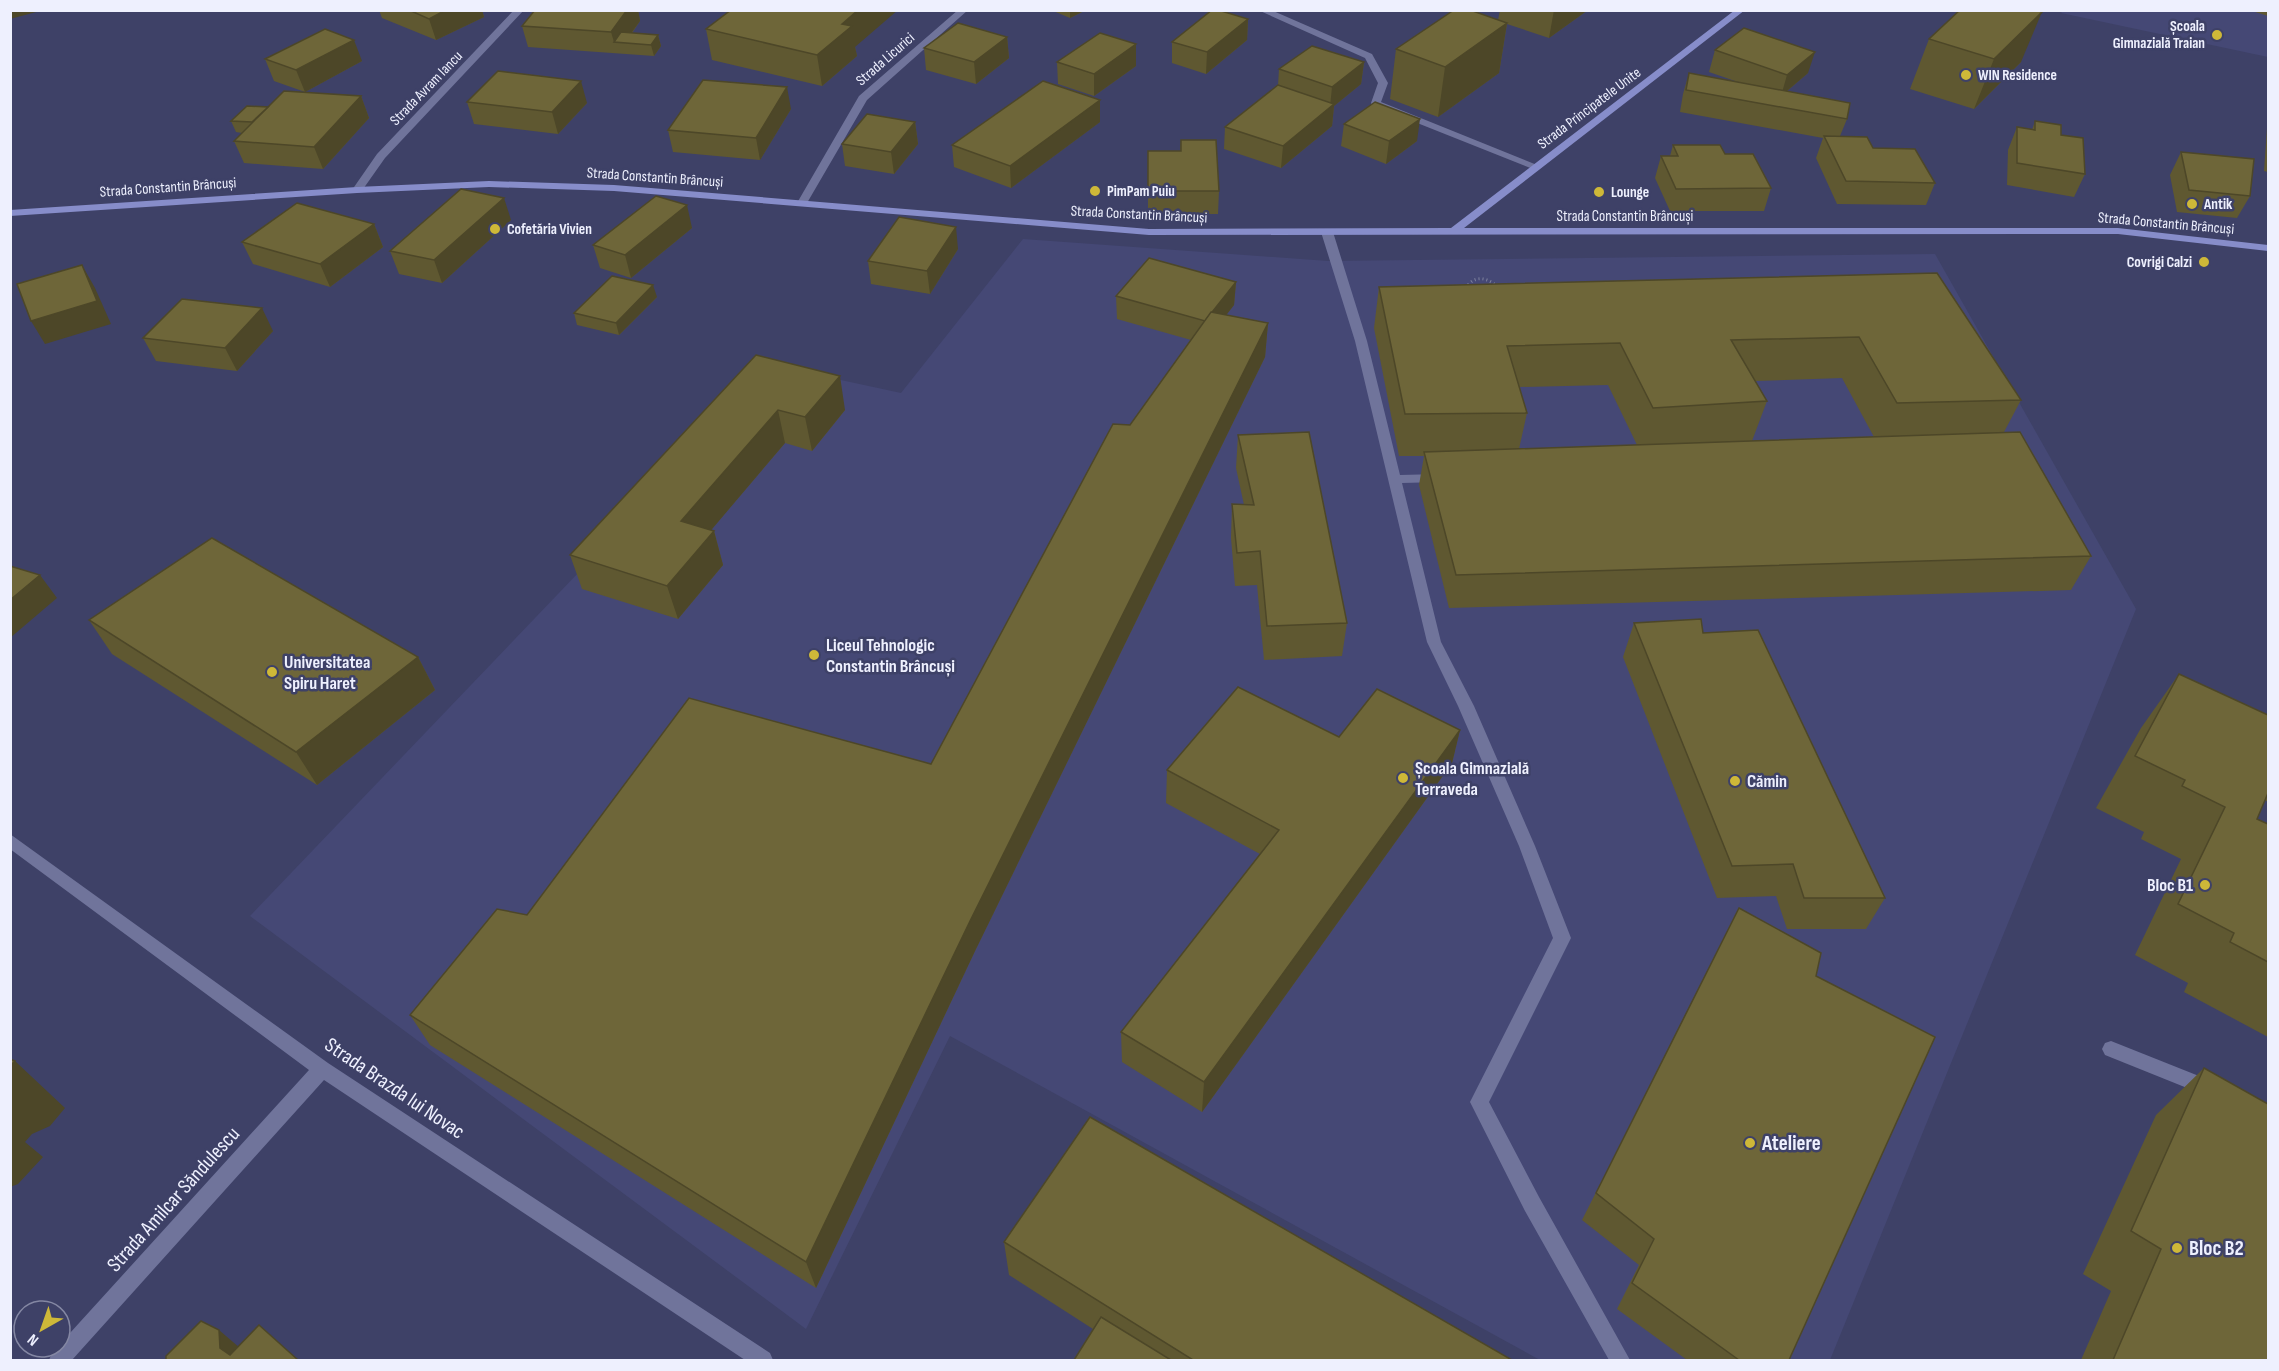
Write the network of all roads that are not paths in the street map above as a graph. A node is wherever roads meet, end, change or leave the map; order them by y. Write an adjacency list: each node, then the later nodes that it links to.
1 (520, 10): 6 (street, Strada Avram Iancu)
2 (964, 10): 7 (street, Strada Licurici)
3 (1262, 10): 5 (street)
4 (1741, 10): 5 (street, Strada Principatele Unite)
5 (1536, 167): 9 (street, Strada Principatele Unite)
6 (357, 190): 7 (street, Strada Constantin Brâncuși); 8 (street, Strada Constantin Brâncuși)
7 (802, 203): 10 (street, Strada Constantin Brâncuși)
8 (10, 213)
9 (1455, 231): 10 (street, Strada Constantin Brâncuși); 11 (street, Strada Constantin Brâncuși)
10 (1327, 232): 13 (street)
11 (2268, 248)
12 (1454, 477): 13 (street)
13 (1395, 480): 20 (street)
14 (10, 840): 16 (street, Strada Brazda lui Novac)
15 (2111, 1049): 17 (street)
16 (322, 1069): 18 (street, Strada Amilcar Săndulescu); 19 (street, Strada Brazda lui Novac)
17 (2226, 1096)
18 (59, 1360)
19 (763, 1360)
20 (1620, 1360)

